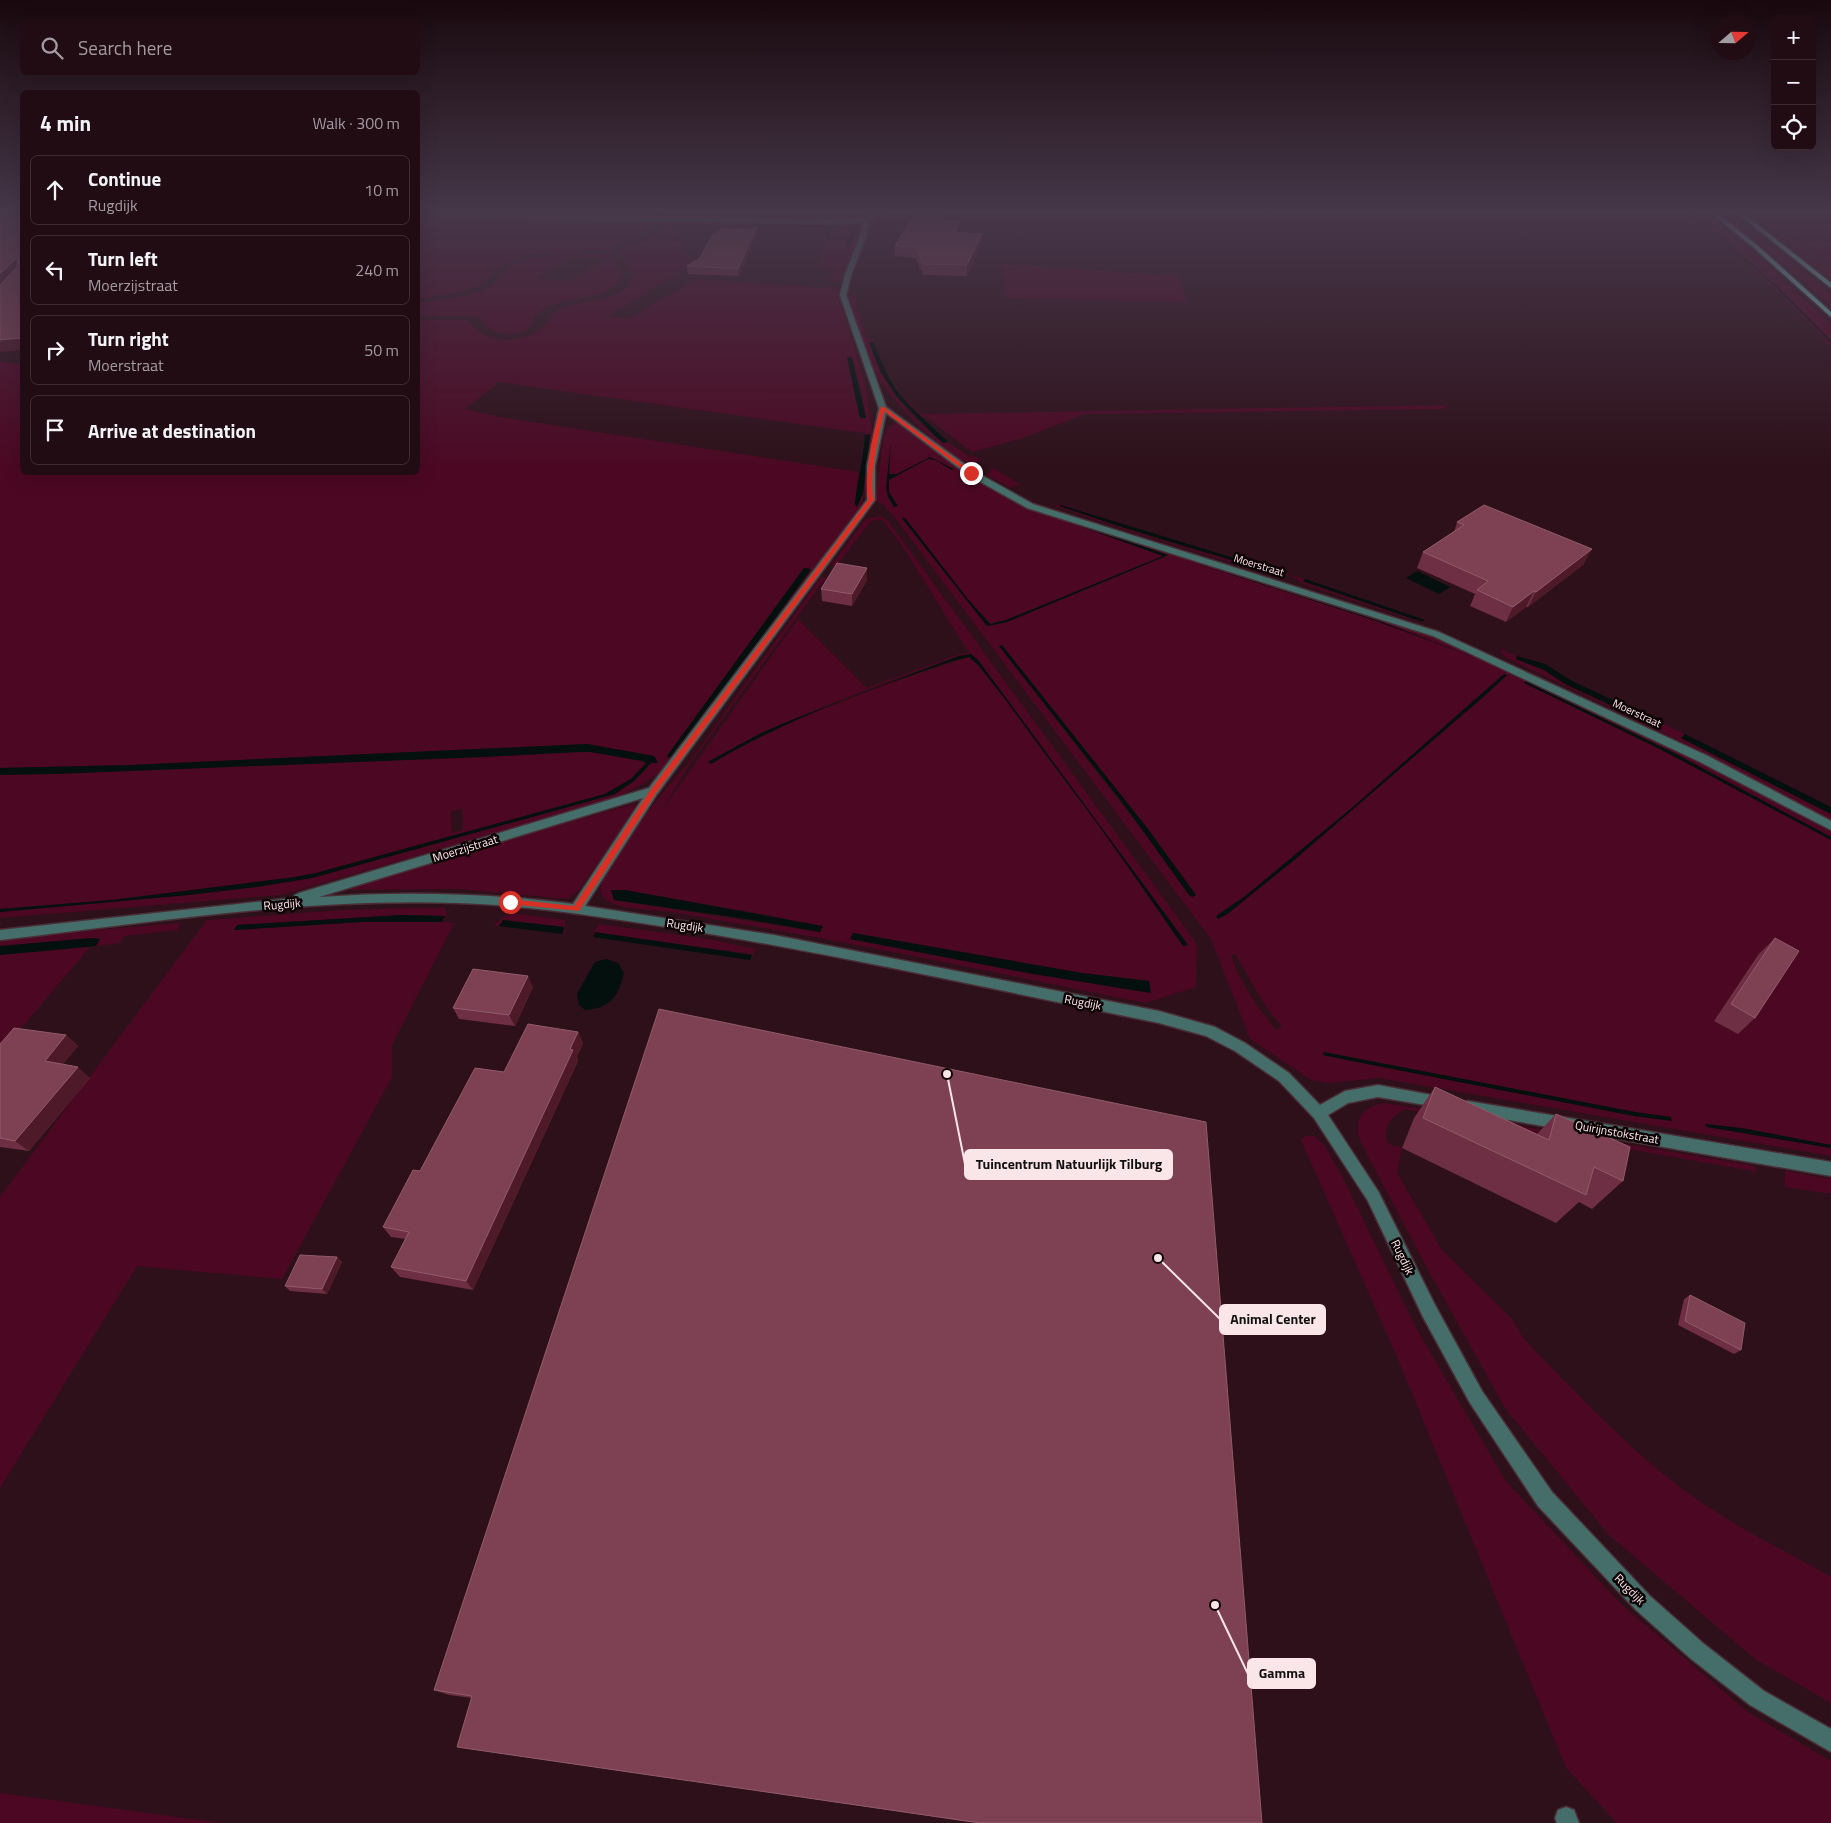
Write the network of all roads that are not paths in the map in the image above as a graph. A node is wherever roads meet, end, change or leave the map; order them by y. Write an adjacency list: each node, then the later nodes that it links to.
1 (844, 298): 4 (street)
2 (1812, 298): 3 (main road)
3 (1831, 315)
4 (883, 408): 5 (street); 6 (street, Moerstraat)
5 (654, 791): 7 (street, Moerzijstraat); 8 (street)
6 (1831, 826)
7 (277, 904): 8 (street, Rugdijk); 9 (street, Rugdijk)
8 (576, 909): 10 (street, Rugdijk)
9 (0, 935)
10 (1319, 1113): 11 (street, Quirijnstokstraat); 12 (street, Rugdijk)
11 (1831, 1169)
12 (1831, 1741)

